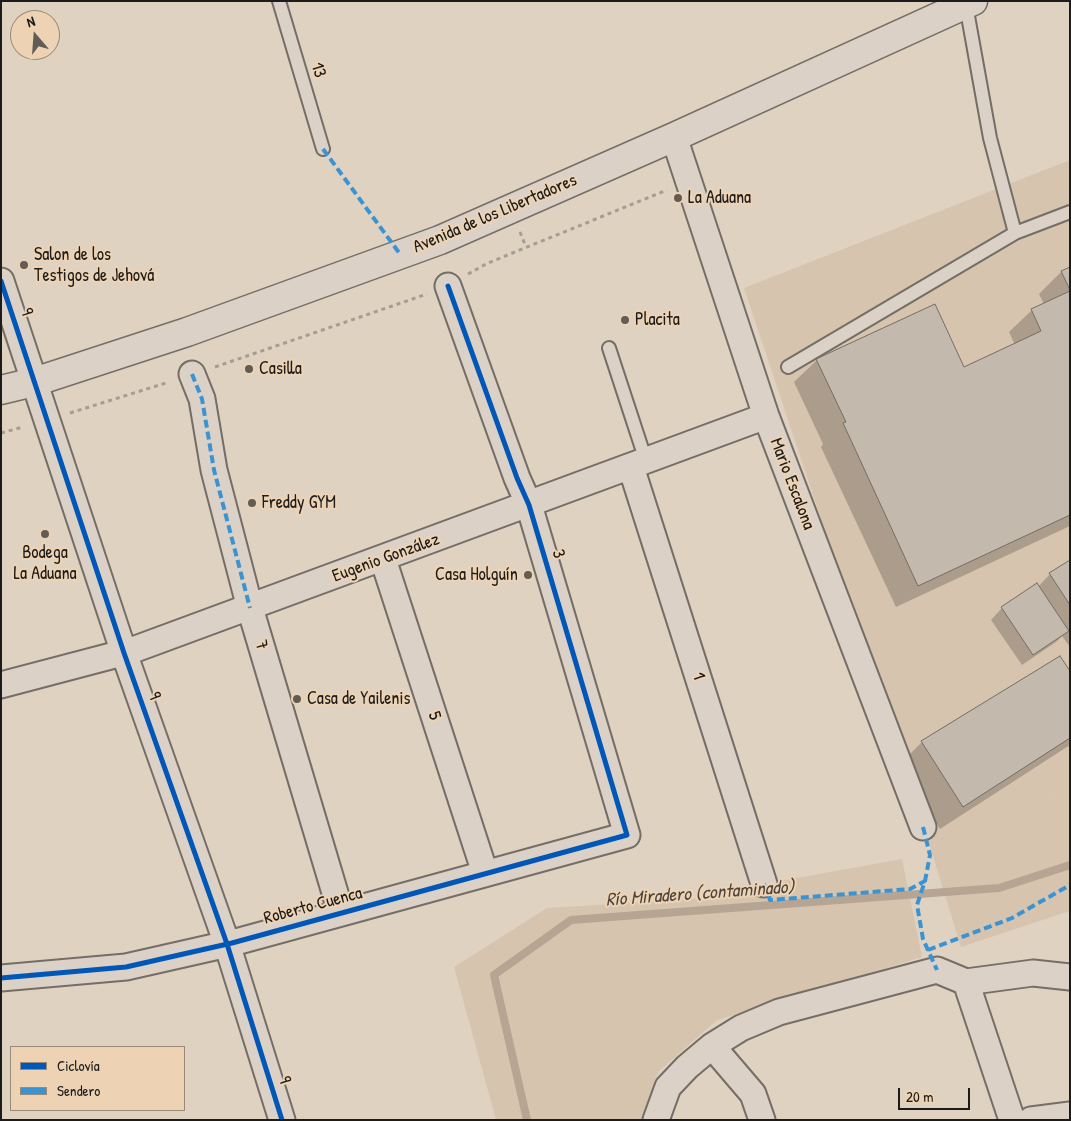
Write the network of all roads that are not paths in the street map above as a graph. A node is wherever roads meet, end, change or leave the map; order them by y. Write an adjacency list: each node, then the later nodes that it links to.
1 (279, 1): 4 (lane, 13)
2 (970, 3): 3 (main road, Avenida de los Libertadores); 6 (lane)
3 (674, 137): 12 (main road, Avenida de los Libertadores); 14 (street, Mario Escalona)
4 (323, 149)
5 (1070, 212): 6 (lane)
6 (1015, 233): 10 (lane)
7 (1, 281): 12 (street, 9)
8 (448, 286): 16 (street, 3)
9 (609, 348): 15 (lane, 1)
10 (788, 366)
11 (192, 374): 18 (street, 7)
12 (34, 382): 13 (main road, Avenida de los Libertadores); 19 (street, 9)
13 (1, 390)
14 (766, 416): 15 (street, Eugenio González); 21 (street, Mario Escalona)
15 (639, 464): 16 (street, Eugenio González); 24 (street, 1)
16 (529, 505): 17 (street, Eugenio González); 22 (street, 3)
17 (383, 559): 18 (street, Eugenio González); 23 (street, 5)
18 (250, 608): 19 (street, Eugenio González); 25 (street, 7)
19 (124, 653): 20 (street, Eugenio González); 26 (street, 9)
20 (1, 685)
21 (923, 826)
22 (627, 835): 23 (street, Roberto Cuenca)
23 (485, 873): 25 (street, Roberto Cuenca)
24 (764, 884)
25 (342, 913): 26 (street, Roberto Cuenca)
26 (228, 944): 28 (street, Roberto Cuenca); 32 (street, 9)
27 (1070, 977): 29 (street)
28 (1, 978)
29 (966, 982): 30 (street); 35 (street)
30 (712, 1046): 33 (street); 34 (street)
31 (1070, 1115): 36 (street)
32 (278, 1119)
33 (656, 1120)
34 (762, 1120)
35 (1012, 1120)
36 (1031, 1120)

